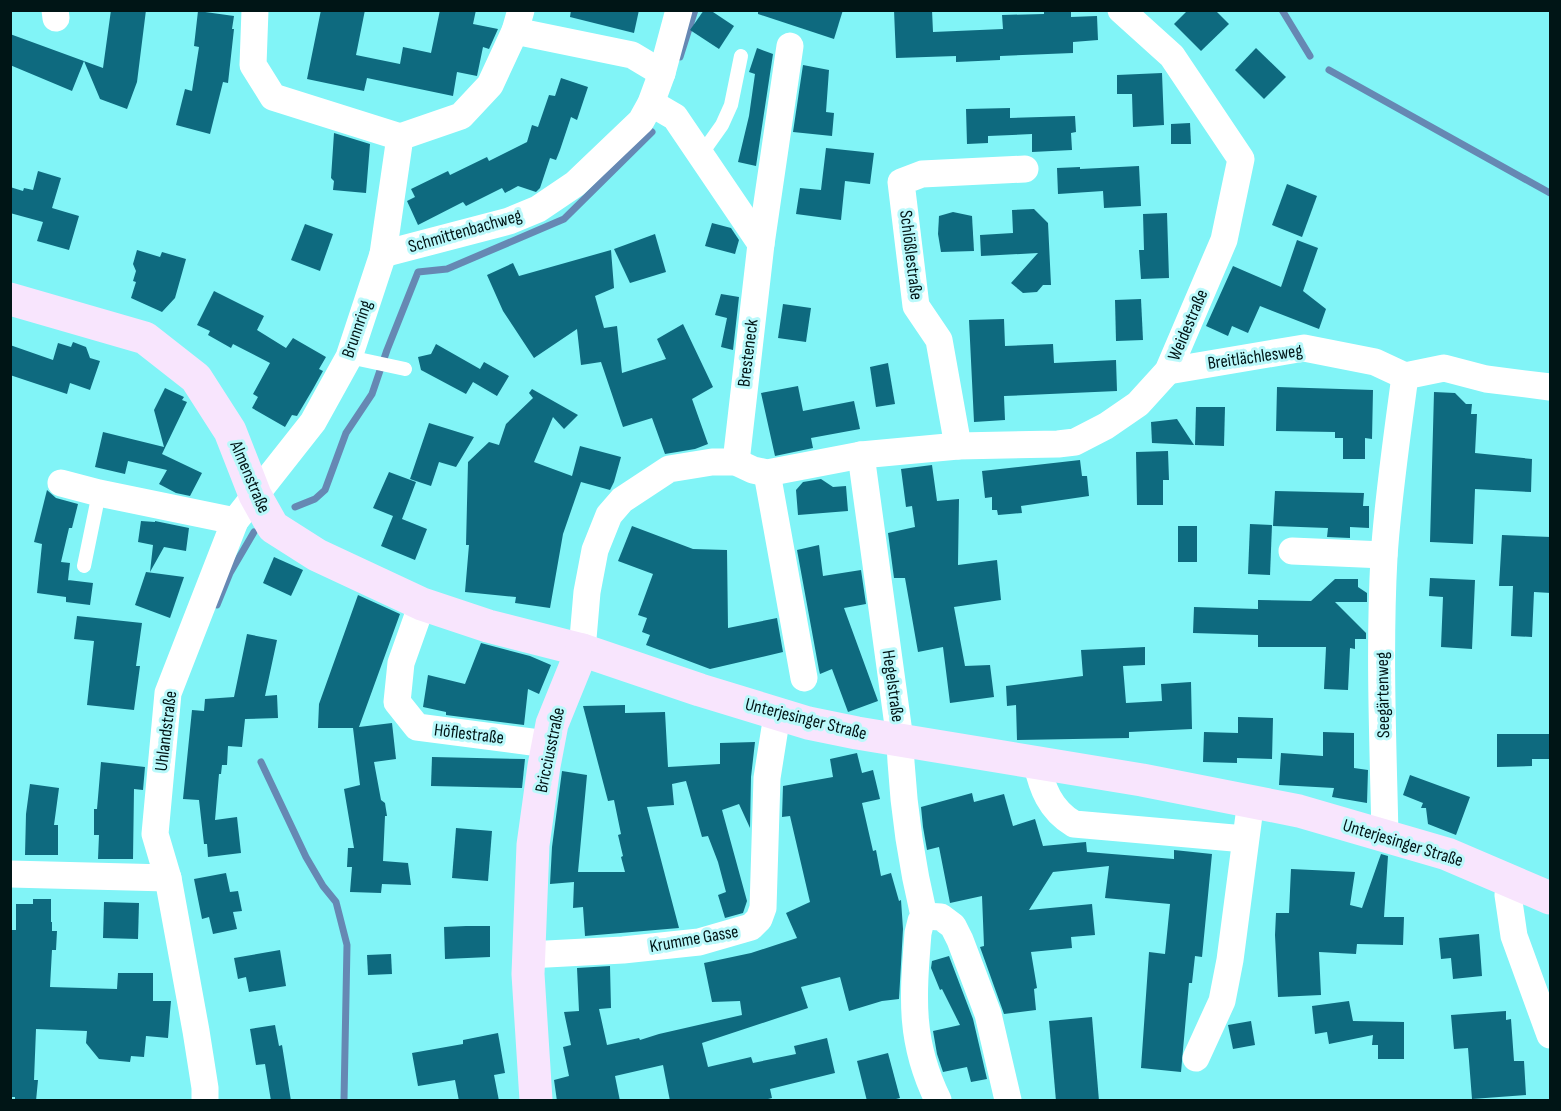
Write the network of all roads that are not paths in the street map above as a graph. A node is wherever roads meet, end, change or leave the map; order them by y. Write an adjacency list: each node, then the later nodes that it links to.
1 (255, 10): 9 (street)
2 (679, 10): 7 (street, Schmittenbachweg)
3 (1121, 10): 17 (street, Weidestraße)
4 (518, 21): 7 (street); 9 (street)
5 (790, 46): 12 (street, Bresteneck)
6 (741, 56): 10 (lane)
7 (662, 73): 8 (street, Schmittenbachweg)
8 (651, 103): 10 (street); 13 (street, Schmittenbachweg)
9 (400, 137): 13 (street, Brunnring)
10 (700, 156): 12 (street)
11 (1025, 169): 20 (street, Schlößlestraße)
12 (761, 244): 22 (street, Bresteneck)
13 (383, 254): 15 (street, Brunnring)
14 (10, 299): 26 (main road, Almenstraße)
15 (361, 360): 16 (lane); 26 (street, Brunnring)
16 (401, 368)
17 (1168, 371): 18 (street, Breitlächlesweg); 20 (street, Weidestraße)
18 (1405, 376): 19 (street); 29 (street, Seegärtenweg)
19 (1551, 387)
20 (958, 446): 21 (street, Weidestraße)
21 (861, 455): 23 (street, Weidestraße); 35 (street, Hegelstraße)
22 (736, 462): 23 (street, Weidestraße); 32 (street, Bricciusstraße)
23 (767, 473): 33 (street)
24 (61, 483): 25 (street)
25 (99, 493): 27 (street); 30 (lane)
26 (255, 495): 27 (street, Uhlandstraße); 31 (main road, Almenstraße)
27 (235, 521): 42 (street, Uhlandstraße)
28 (1292, 551): 29 (street)
29 (1384, 555): 39 (street, Seegärtenweg)
30 (84, 566)
31 (422, 604): 32 (main road, Almenstraße); 36 (street, Höflestraße)
32 (582, 651): 34 (main road, Unterjesinger Straße); 36 (main road, Bricciusstraße)
33 (804, 678)
34 (777, 715): 35 (main road, Unterjesinger Straße); 46 (street, Krumme Gasse)
35 (900, 740): 37 (main road, Unterjesinger Straße); 45 (street, Hegelstraße)
36 (548, 744): 46 (main road, Bricciusstraße)
37 (1036, 761): 38 (main road, Unterjesinger Straße); 40 (street)
38 (1251, 800): 39 (main road, Unterjesinger Straße); 40 (street)
39 (1385, 835): 43 (main road, Unterjesinger Straße)
40 (1245, 839): 49 (street)
41 (10, 874): 42 (street)
42 (168, 878): 50 (street, Uhlandstraße)
43 (1511, 880): 44 (main road, Unterjesinger Straße); 47 (street)
44 (1551, 898)
45 (924, 916): 52 (street, Hegelstraße); 53 (street)
46 (528, 955): 51 (main road, Bricciusstraße)
47 (1539, 969): 48 (street)
48 (1551, 1035)
49 (1196, 1058)
50 (205, 1101)
51 (536, 1101)
52 (938, 1101)
53 (1008, 1101)

